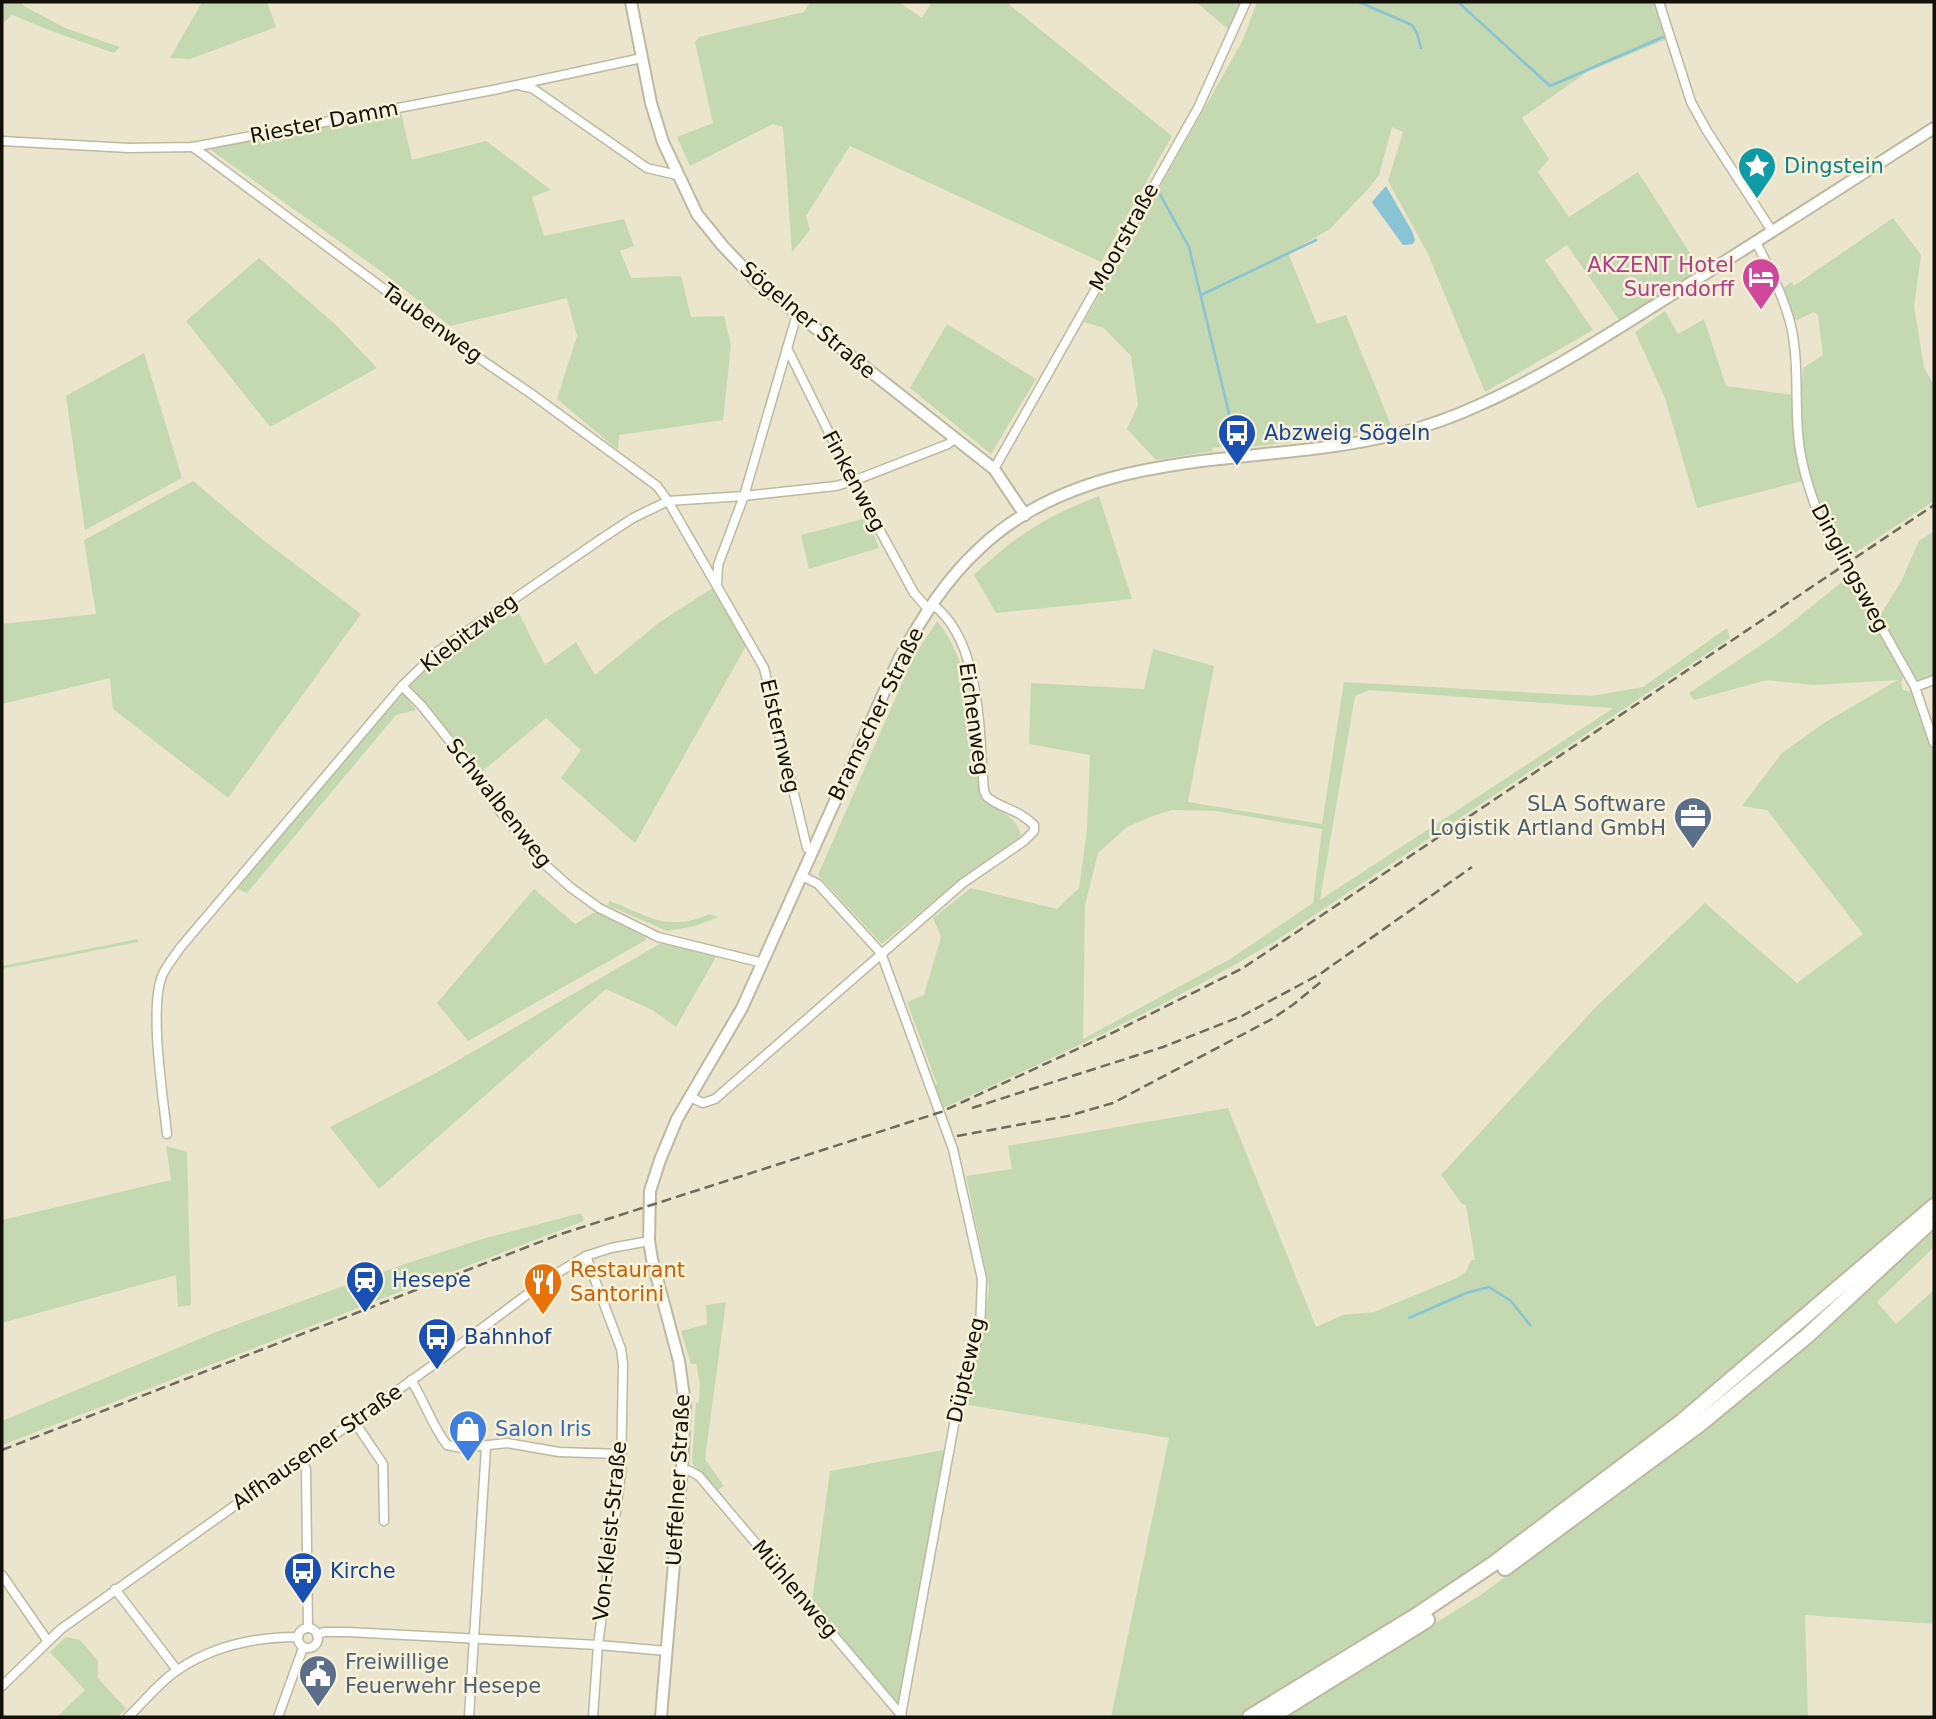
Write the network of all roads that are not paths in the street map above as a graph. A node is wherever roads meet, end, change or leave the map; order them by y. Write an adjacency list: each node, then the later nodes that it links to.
1 (631, 2): 4 (street, Sögelner Straße)
2 (1246, 2): 15 (street, Moorstraße)
3 (1659, 2): 10 (street)
4 (642, 58): 5 (street, Riester Damm); 9 (street, Sögelner Straße)
5 (518, 85): 8 (street, Riester Damm); 9 (street)
6 (1934, 128): 10 (street, Bramscher Straße)
7 (2, 141): 8 (street, Riester Damm)
8 (193, 147): 18 (street, Taubenweg)
9 (677, 176): 12 (street, Sögelner Straße)
10 (1772, 231): 11 (street, Bramscher Straße)
11 (1756, 242): 19 (street, Bramscher Straße); 24 (street, Dinglingsweg)
12 (797, 314): 13 (street); 14 (street, Sögelner Straße)
13 (787, 348): 16 (street, Finkenweg); 17 (street)
14 (955, 438): 15 (street, Sögelner Straße); 16 (street, Kiebitzweg)
15 (994, 469): 19 (street, Sögelner Straße)
16 (853, 481): 17 (street, Kiebitzweg); 21 (street, Finkenweg)
17 (744, 496): 18 (street, Kiebitzweg); 20 (street)
18 (668, 501): 20 (street, Elsternweg); 23 (street, Kiebitzweg)
19 (1025, 515): 21 (street, Bramscher Straße)
20 (717, 586): 26 (street, Elsternweg)
21 (930, 607): 26 (street, Bramscher Straße); 28 (street, Eichenweg)
22 (1934, 680): 24 (street)
23 (402, 686): 29 (street, Schwalbenweg); 31 (street, Kiebitzweg)
24 (1915, 687): 25 (street, Dinglingsweg)
25 (1934, 743)
26 (812, 852): 27 (street, Bramscher Straße)
27 (802, 876): 28 (street); 29 (street, Bramscher Straße)
28 (881, 953): 30 (street, Eichenweg); 56 (street, Düpteweg)
29 (763, 963): 30 (street, Bramscher Straße)
30 (690, 1097): 32 (street, Bramscher Straße)
31 (167, 1133)
32 (649, 1205): 35 (street, Ueffelner Straße)
33 (1934, 1206): 62 (highway)
34 (1934, 1218): 63 (highway)
35 (649, 1241): 36 (street, Alfhausener Straße); 42 (street, Ueffelner Straße)
36 (586, 1256): 37 (street, Alfhausener Straße); 40 (street, Von-Kleist-Straße)
37 (411, 1380): 38 (street, Alfhausener Straße); 39 (street)
38 (354, 1421): 41 (street, Alfhausener Straße); 43 (street)
39 (486, 1447): 40 (street); 49 (street)
40 (620, 1454): 51 (street, Von-Kleist-Straße)
41 (300, 1459): 45 (street, Alfhausener Straße); 46 (street)
42 (682, 1469): 53 (street, Ueffelner Straße); 56 (street, Mühlenweg)
43 (384, 1521)
44 (2, 1575): 50 (street)
45 (115, 1589): 50 (street, Alfhausener Straße); 54 (street)
46 (308, 1628): 47 (street); 48 (street)
47 (317, 1634): 49 (street); 52 (street)
48 (298, 1637): 52 (street); 54 (street)
49 (475, 1638): 51 (street); 59 (street)
50 (47, 1640): 55 (street, Alfhausener Straße)
51 (598, 1645): 53 (street); 60 (street, Von-Kleist-Straße)
52 (303, 1648): 58 (street)
53 (667, 1651): 61 (street, Ueffelner Straße)
54 (177, 1670): 57 (street)
55 (2, 1686)
56 (902, 1716)
57 (128, 1717)
58 (278, 1717)
59 (469, 1717)
60 (593, 1717)
61 (661, 1717)
62 (1250, 1717)
63 (1270, 1717)

